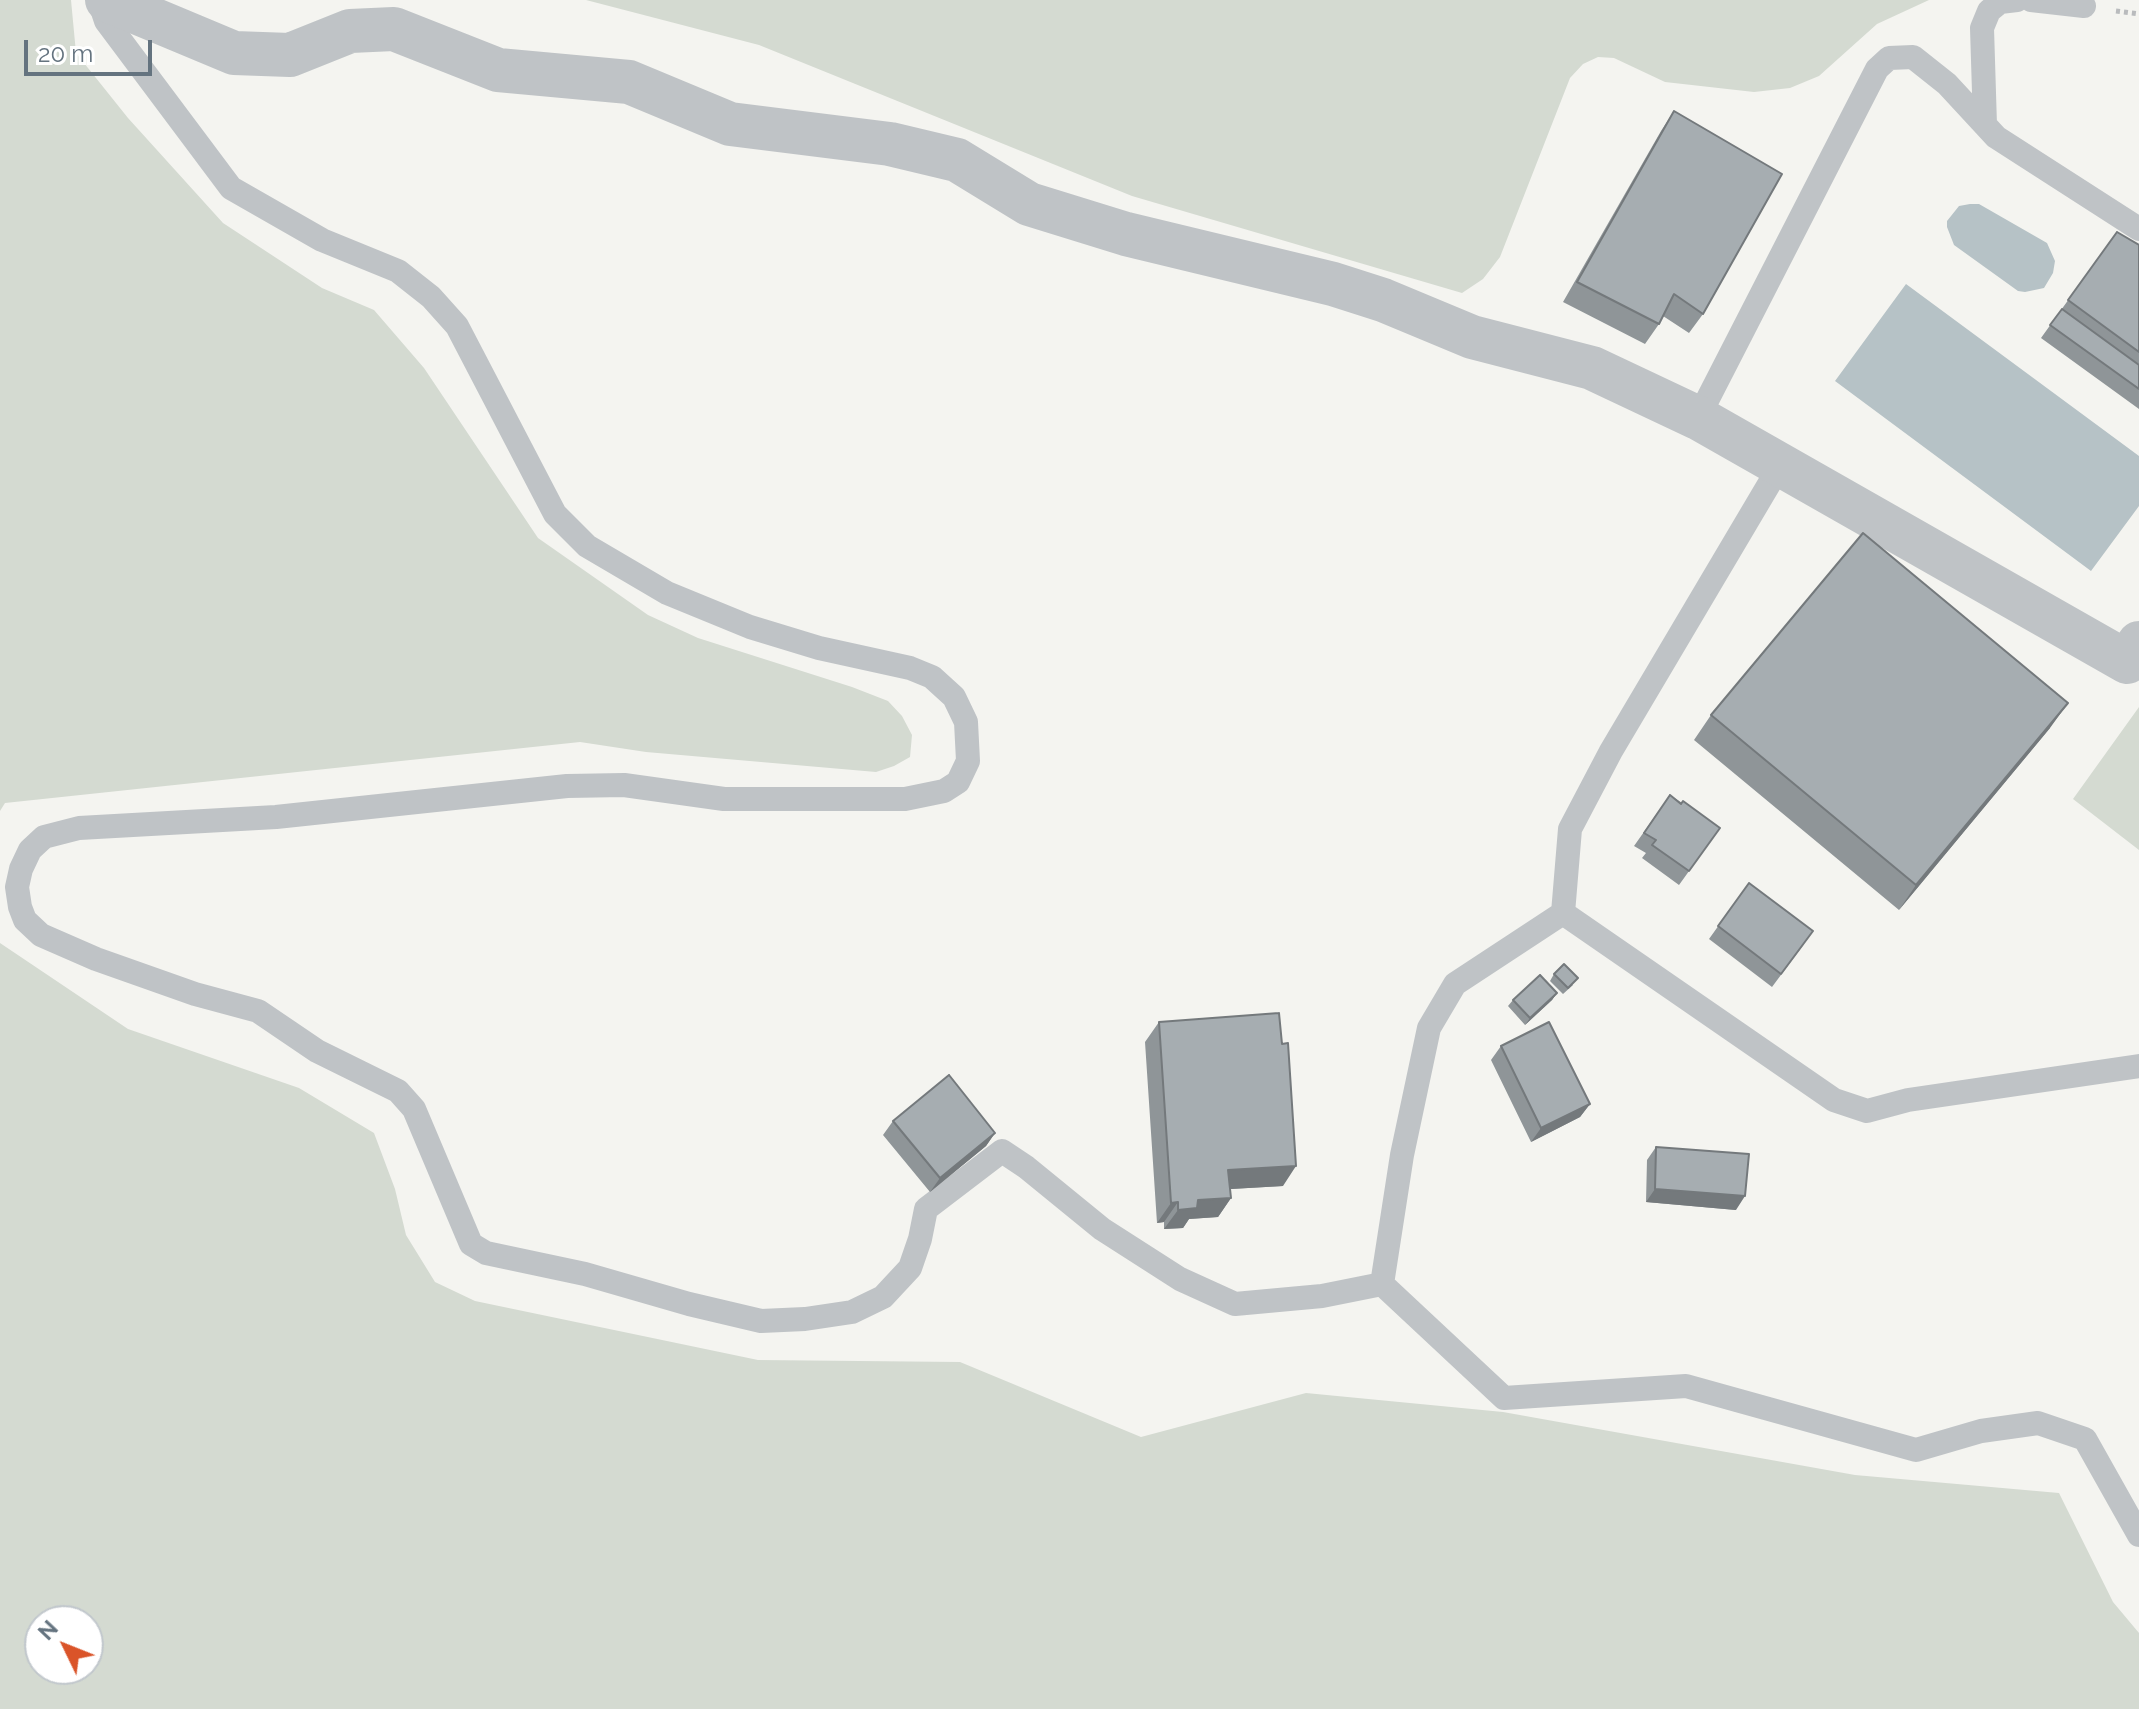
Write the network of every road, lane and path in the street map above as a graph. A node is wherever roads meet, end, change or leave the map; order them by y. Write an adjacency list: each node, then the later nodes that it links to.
1 (99, 0): 13 (lane)
2 (107, 0): 8 (street)
3 (2017, 0): 6 (lane)
4 (2031, 0): 5 (lane)
5 (2084, 6)
6 (1985, 125): 7 (lane); 8 (lane)
7 (2139, 229)
8 (1698, 418): 9 (street)
9 (1781, 464): 10 (street); 11 (lane)
10 (2139, 643)
11 (1563, 913): 12 (lane); 13 (lane)
12 (2139, 1066)
13 (1382, 1284): 14 (lane)
14 (2139, 1535)

